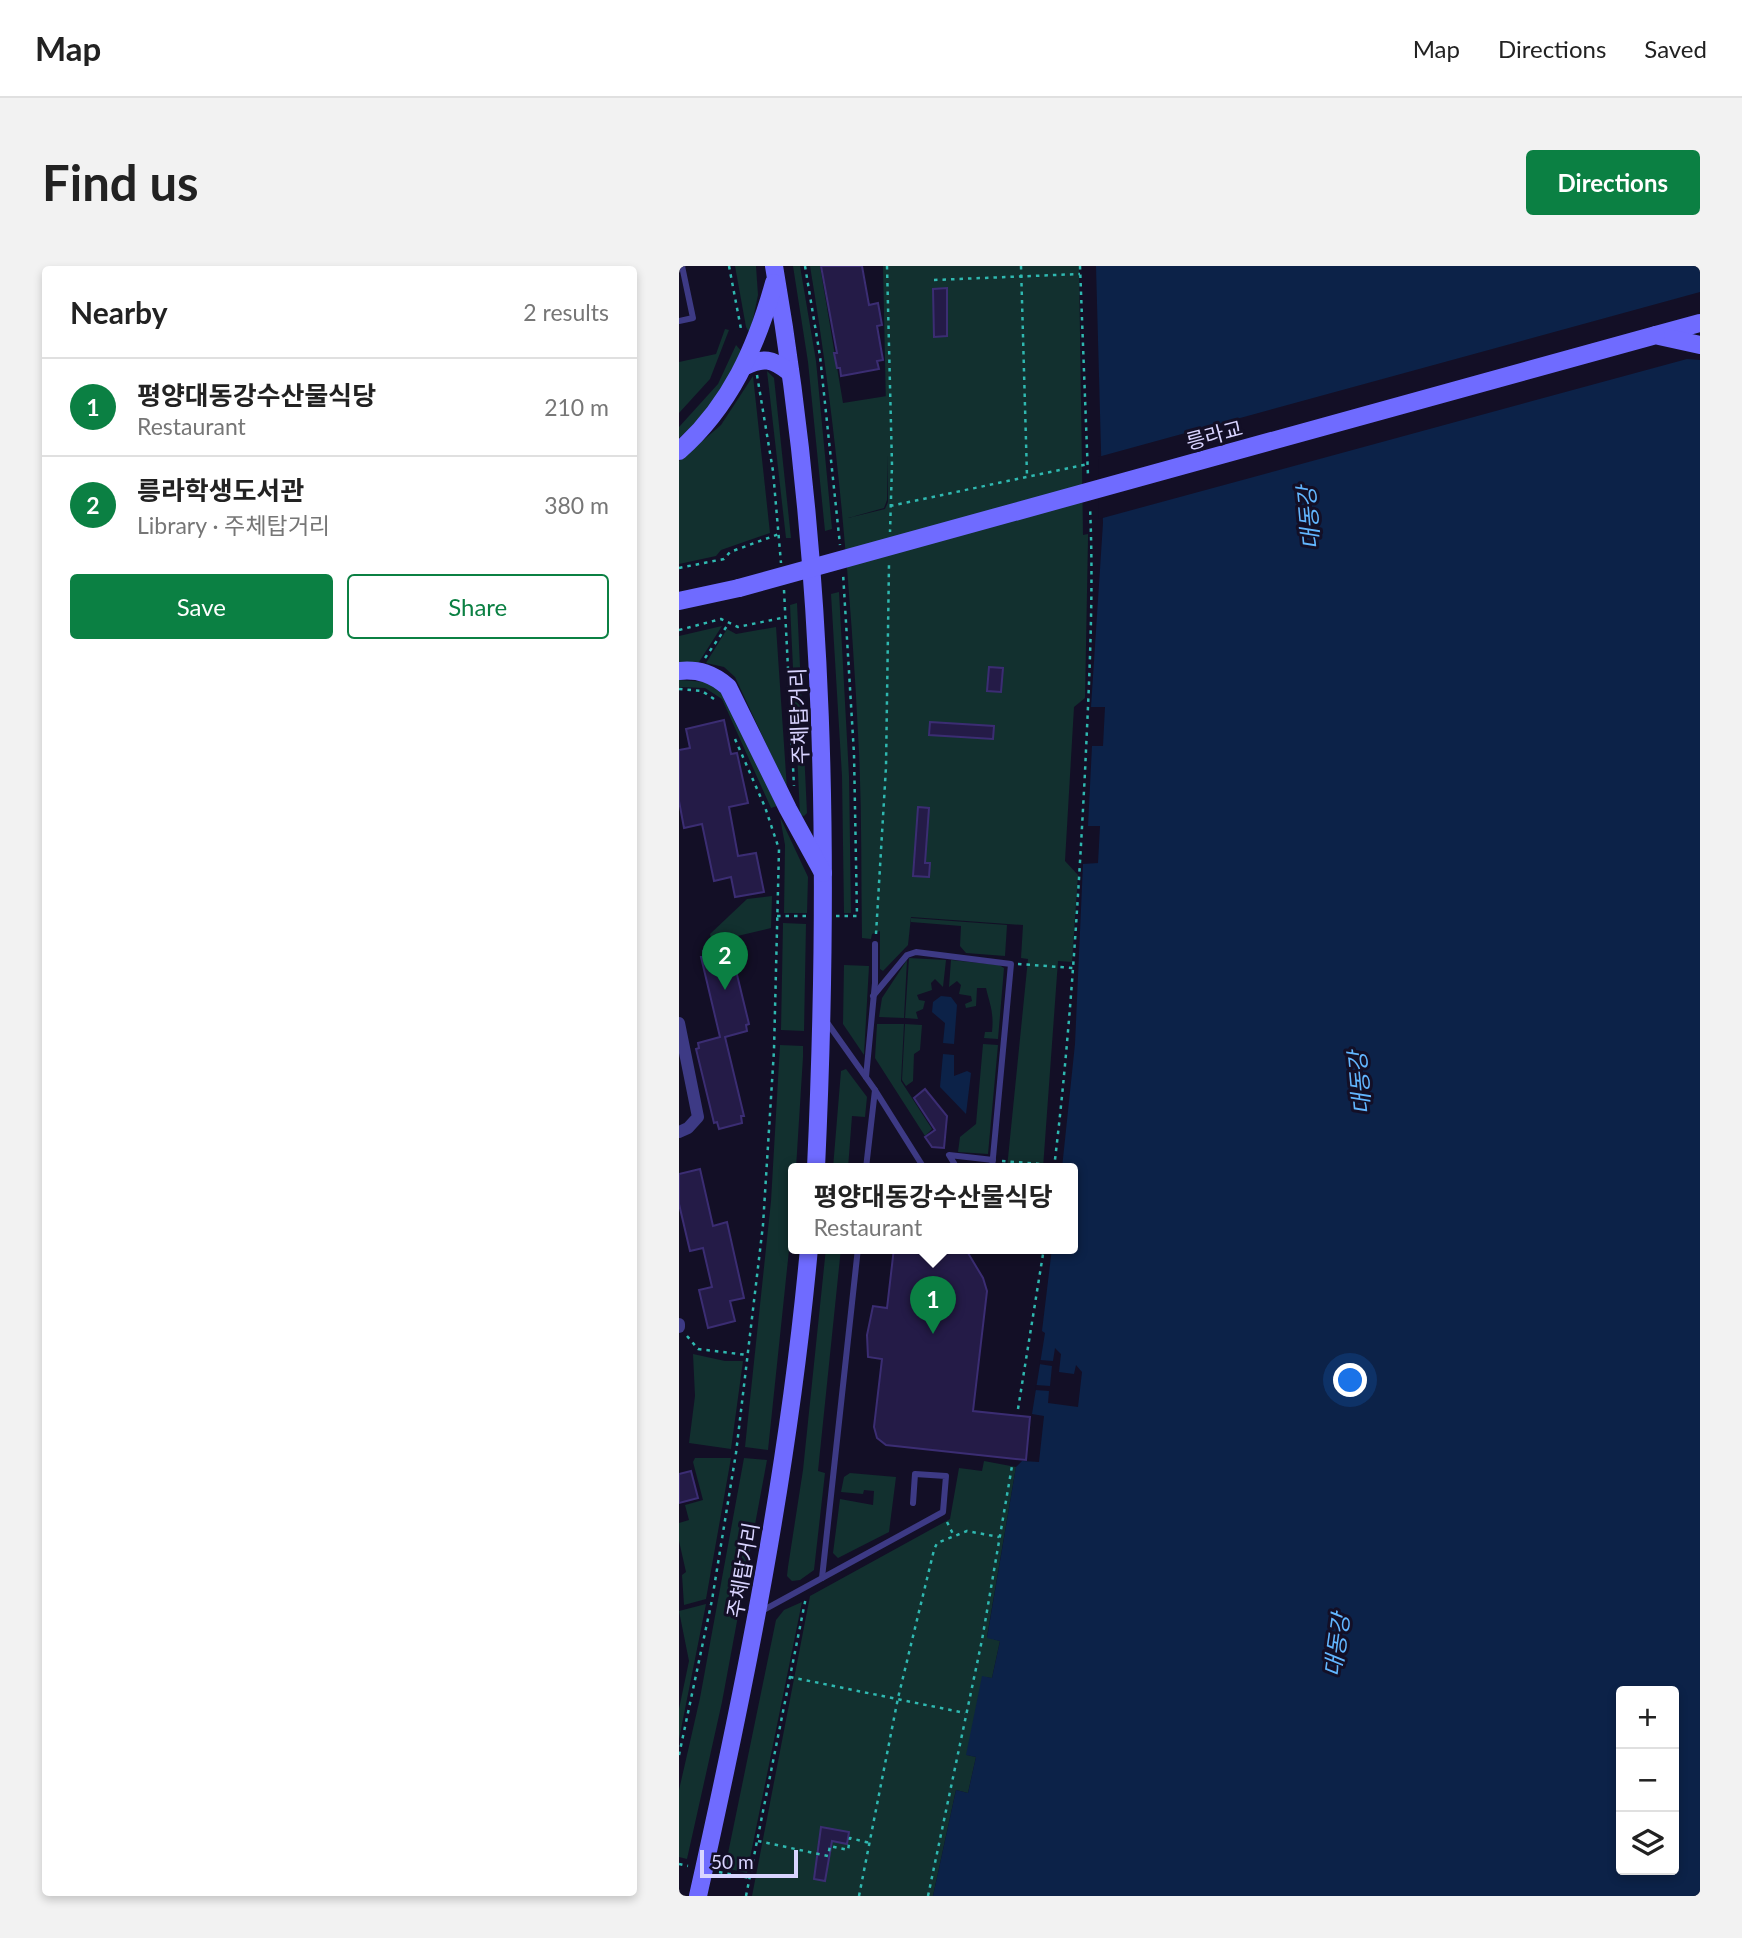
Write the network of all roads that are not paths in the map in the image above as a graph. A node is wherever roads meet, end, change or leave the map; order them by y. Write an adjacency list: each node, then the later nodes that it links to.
1 (682, 266): 3 (lane)
2 (775, 272): 7 (main road); 8 (main road, 주체탑거리)
3 (679, 321)
4 (1700, 323): 5 (main road, 릉라교)
5 (1656, 335): 6 (main road); 10 (main road, 릉라교, bridge)
6 (1700, 345)
7 (749, 361): 8 (main road); 9 (main road)
8 (788, 371): 12 (main road, 주체탑거리)
9 (679, 451)
10 (679, 601)
11 (679, 671): 12 (main road)
12 (825, 875): 15 (main road, 주체탑거리)
13 (875, 944): 14 (lane)
14 (873, 996): 17 (lane); 25 (lane)
15 (823, 1018): 17 (lane); 20 (main road, 주체탑거리)
16 (679, 1023): 19 (street)
17 (866, 1077): 18 (lane)
18 (875, 1090): 21 (lane); 22 (lane)
19 (679, 1132)
20 (816, 1163)
21 (867, 1163)
22 (921, 1163)
23 (954, 1163): 24 (lane)
24 (988, 1163)
25 (993, 1163)
26 (808, 1254): 30 (main road, 주체탑거리)
27 (857, 1254): 29 (lane)
28 (913, 1503): 29 (lane)
29 (822, 1578): 30 (lane)
30 (759, 1613): 31 (main road, 주체탑거리)
31 (698, 1896)

